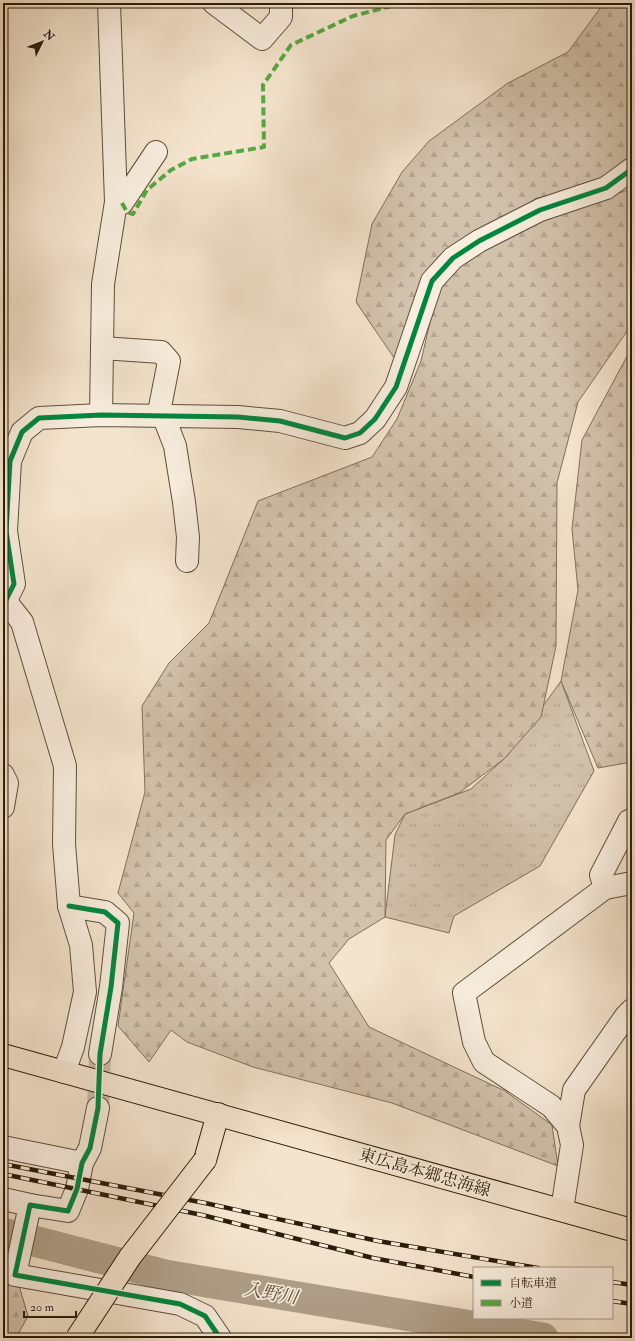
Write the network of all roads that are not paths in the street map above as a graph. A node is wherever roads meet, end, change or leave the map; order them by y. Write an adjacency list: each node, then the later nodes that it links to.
1 (109, 3): 6 (street)
2 (214, 3): 3 (street)
3 (281, 3)
4 (156, 152): 6 (street)
5 (632, 170): 9 (street)
6 (116, 202): 7 (street)
7 (102, 348): 8 (street); 9 (street)
8 (101, 415): 9 (street); 11 (street)
9 (163, 416): 10 (street)
10 (187, 561)
11 (4, 599): 17 (street)
12 (3, 774): 13 (street)
13 (3, 807)
14 (632, 820): 16 (street)
15 (632, 883): 16 (street)
16 (605, 888): 24 (street)
17 (69, 906): 19 (street); 21 (street)
18 (632, 1010): 24 (street)
19 (100, 1054)
20 (3, 1055): 21 (main road, 東広島本郷忠海線)
21 (64, 1072): 23 (main road, 東広島本郷忠海線)
22 (98, 1108): 26 (street)
23 (218, 1114): 28 (main road, 東広島本郷忠海線); 32 (main road, bridge)
24 (568, 1126): 28 (street)
25 (3, 1147): 26 (street)
26 (82, 1163): 29 (street)
27 (3, 1199): 29 (street)
28 (562, 1210): 30 (main road, 東広島本郷忠海線)
29 (29, 1212): 31 (street)
30 (632, 1230)
31 (12, 1270): 33 (street)
32 (77, 1338)
33 (220, 1338)

